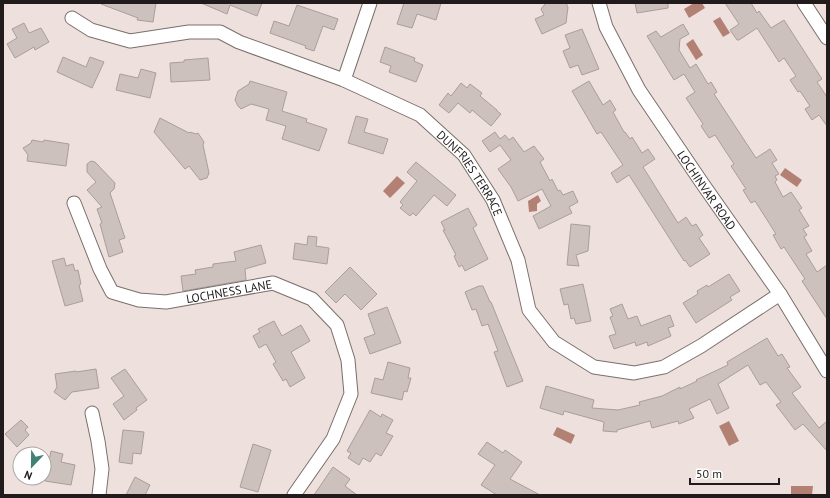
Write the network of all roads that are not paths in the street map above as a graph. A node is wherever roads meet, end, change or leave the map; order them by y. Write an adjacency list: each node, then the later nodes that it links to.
1 (370, 3): 6 (street)
2 (599, 3): 8 (street, LOCHINVAR ROAD)
3 (804, 3): 5 (street)
4 (72, 18): 6 (street, DUNFRIES TERRACE)
5 (827, 38)
6 (344, 80): 8 (street, DUNFRIES TERRACE)
7 (74, 203): 12 (street, LOCHNESS LANE)
8 (780, 294): 9 (street, LOCHINVAR ROAD)
9 (827, 371)
10 (92, 413): 11 (street)
11 (99, 495)
12 (294, 495)

